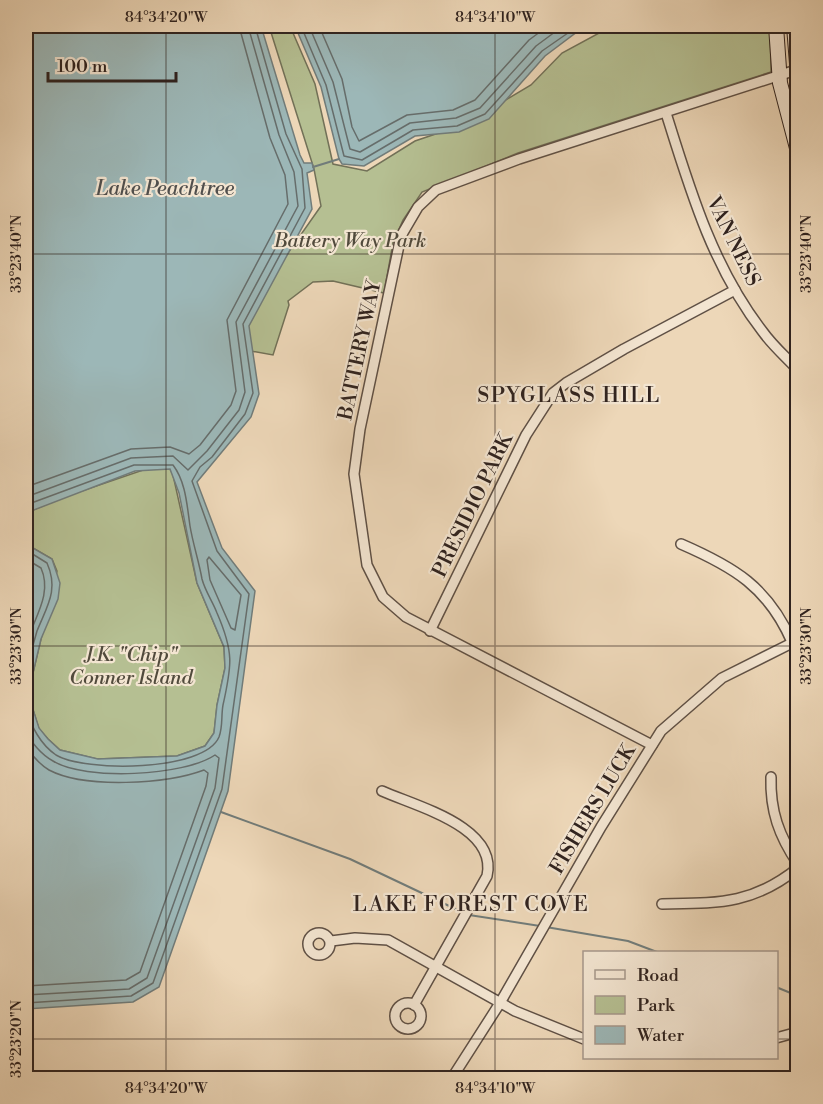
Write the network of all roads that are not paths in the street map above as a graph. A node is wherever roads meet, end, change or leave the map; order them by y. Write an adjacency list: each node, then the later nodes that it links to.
1 (776, 26): 4 (main road)
2 (794, 26): 3 (main road)
3 (797, 73): 4 (street, BATTERY WAY)
4 (779, 75): 5 (street, BATTERY WAY); 6 (main road)
5 (666, 113): 7 (street, VAN NESS); 10 (street, BATTERY WAY)
6 (798, 152)
7 (735, 290): 8 (street, VAN NESS); 10 (street, PRESIDIO PARK)
8 (798, 370)
9 (681, 544): 11 (street)
10 (430, 631): 12 (street, BATTERY WAY)
11 (795, 641): 12 (street, FISHERS LUCK)
12 (652, 745): 19 (street, FISHERS LUCK)
13 (771, 777): 15 (street)
14 (382, 791): 18 (street)
15 (798, 866): 16 (street)
16 (662, 904)
17 (330, 941): 18 (street)
18 (435, 966): 19 (street); 20 (street)
19 (500, 1003): 23 (street); 24 (street, FISHERS LUCK)
20 (414, 1005)
21 (798, 1032): 22 (street)
22 (778, 1038)
23 (583, 1039)
24 (452, 1078)

